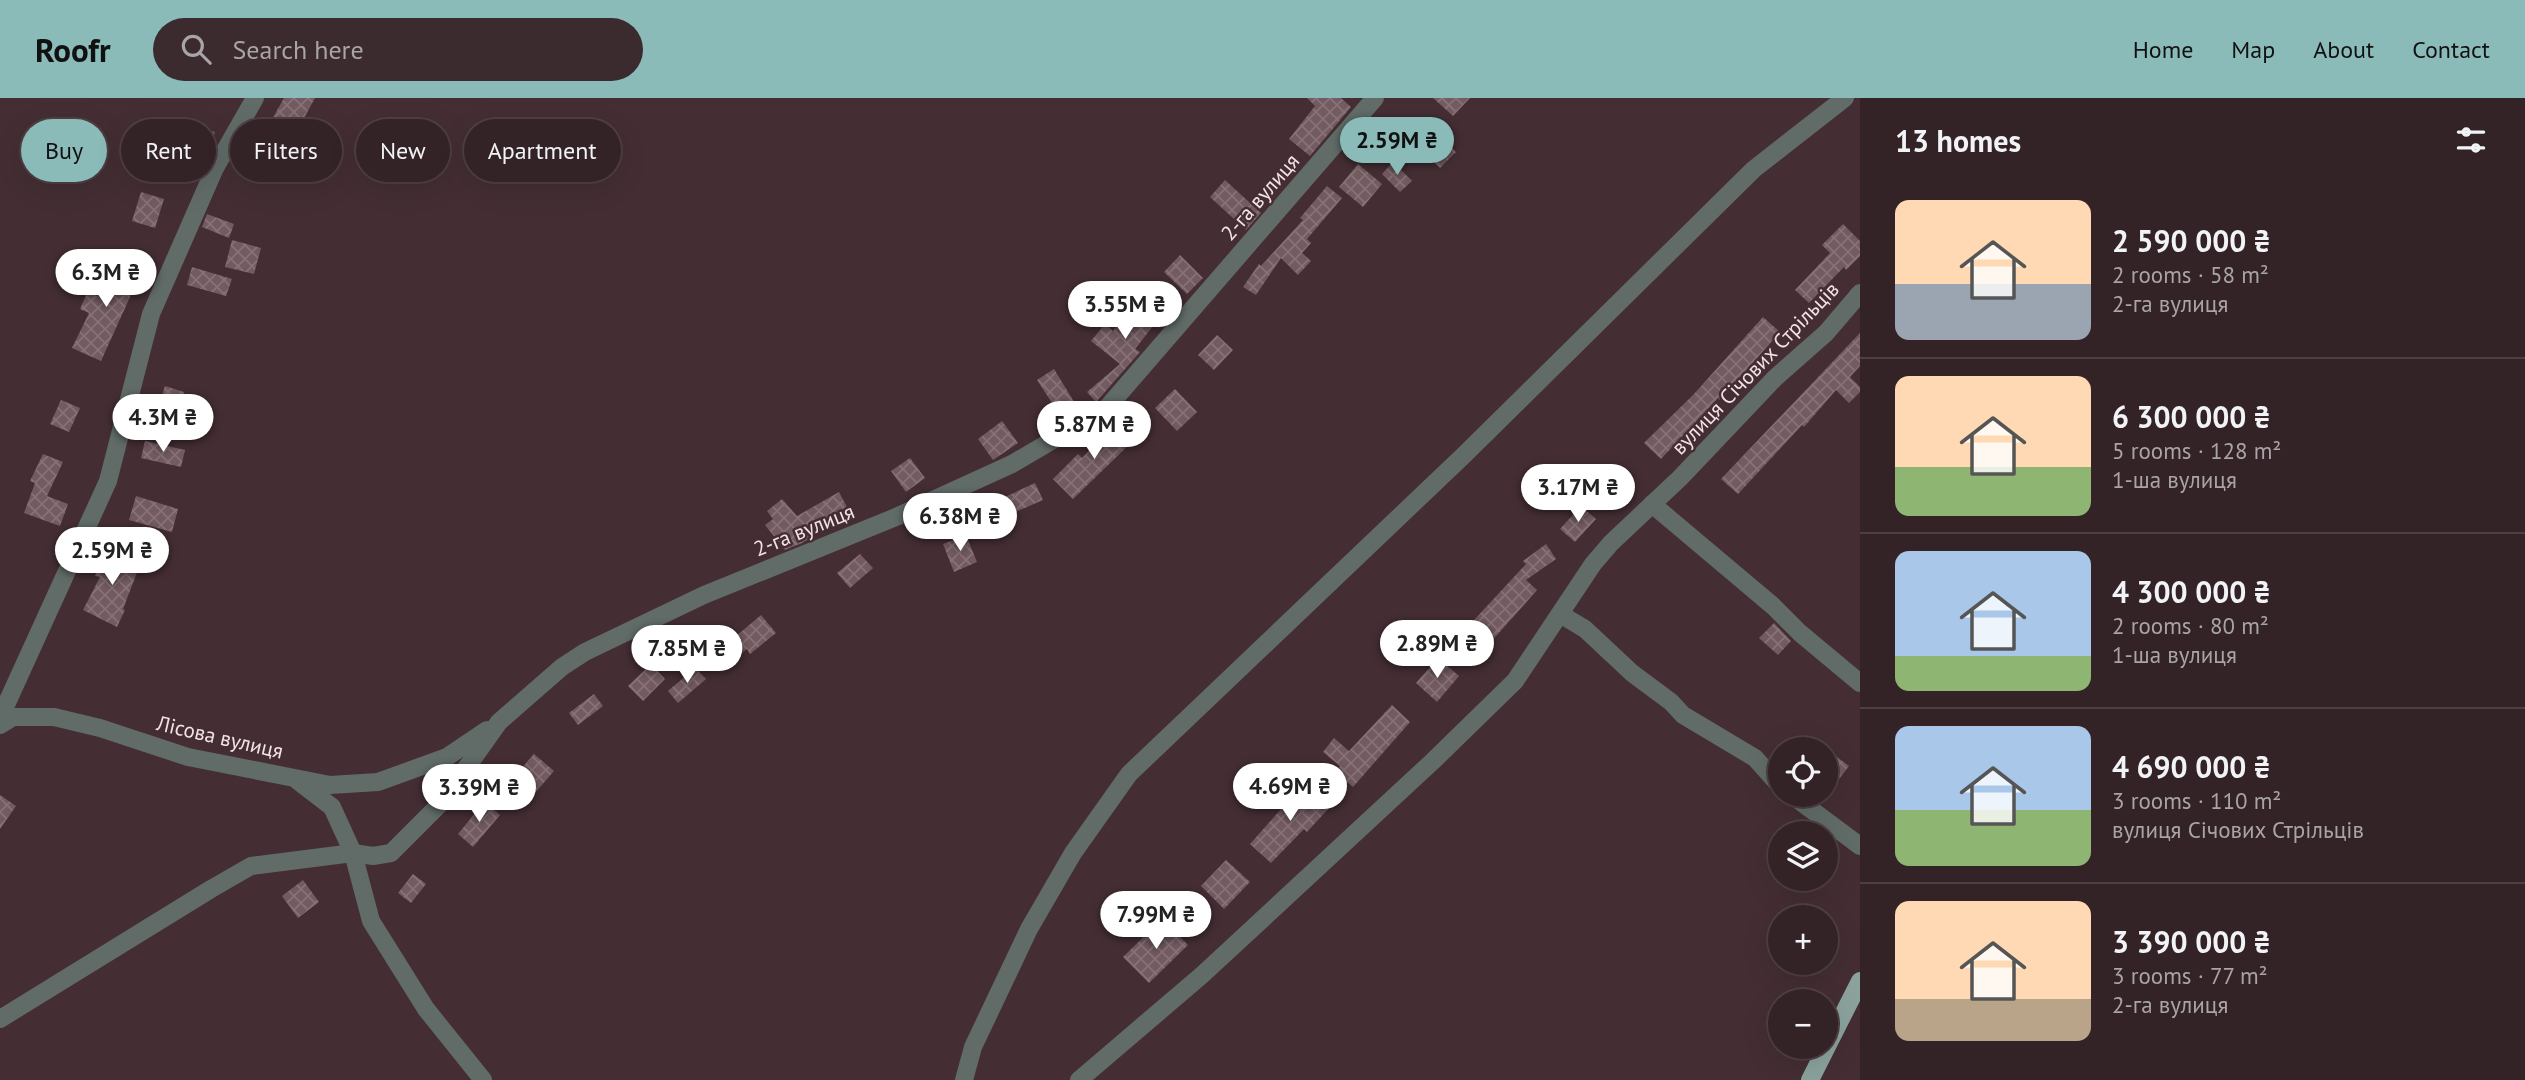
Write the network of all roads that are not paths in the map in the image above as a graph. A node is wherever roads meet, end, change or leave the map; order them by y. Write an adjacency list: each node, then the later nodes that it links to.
1 (255, 98): 8 (street)
2 (1375, 98): 9 (street, 2-га вулиця)
3 (1845, 98): 19 (street)
4 (1860, 293): 5 (street, вулиця Січових Стрільців)
5 (1652, 504): 6 (street, вулиця Січових Стрільців); 7 (street)
6 (1560, 614): 11 (street); 20 (street, вулиця Січових Стрільців)
7 (1860, 683)
8 (0, 718)
9 (499, 722): 12 (street, 2-га вулиця); 15 (street, 2-га вулиця)
10 (0, 725): 12 (street, Лісова вулиця)
11 (1768, 773)
12 (292, 777): 15 (street, Лісова вулиця)
13 (1808, 807): 14 (street)
14 (1860, 845)
15 (353, 853): 17 (street); 18 (street, Лісова вулиця)
16 (1860, 981): 21 (main road)
17 (0, 1019)
18 (483, 1080)
19 (964, 1080)
20 (1079, 1080)
21 (1810, 1080)

